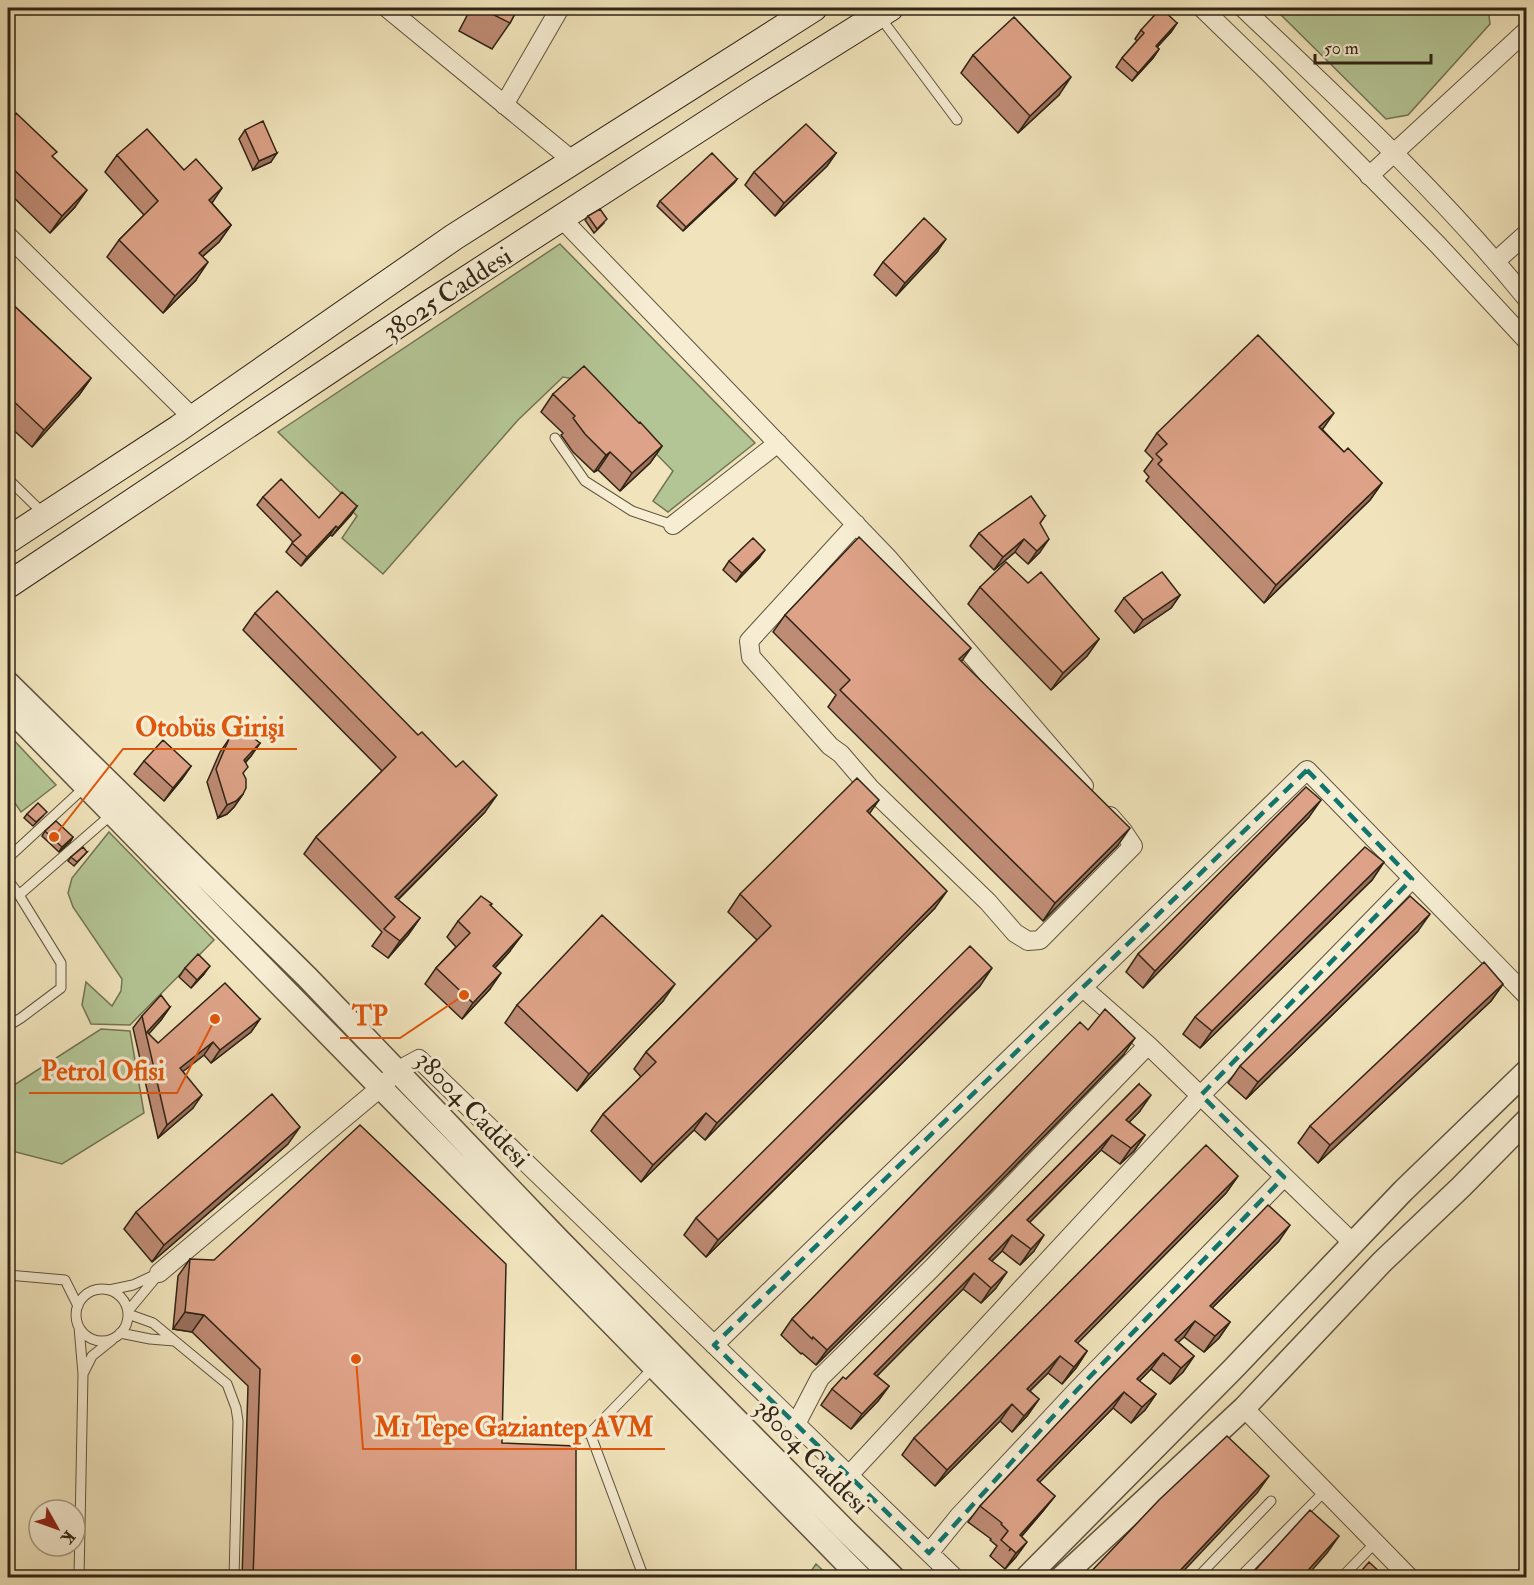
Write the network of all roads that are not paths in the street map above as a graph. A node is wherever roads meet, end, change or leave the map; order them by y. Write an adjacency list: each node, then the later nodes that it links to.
1 (387, 8): 8 (street)
2 (560, 8): 8 (street)
3 (814, 8): 11 (main road, 38025 Caddesi)
4 (1202, 8): 12 (street)
5 (1243, 8): 10 (street)
6 (884, 11): 9 (lane); 13 (main road, 38025 Caddesi)
7 (1527, 31): 10 (street)
8 (504, 105): 11 (street)
9 (957, 120)
10 (1394, 152): 12 (street); 16 (street)
11 (573, 161): 19 (main road, 38025 Caddesi)
12 (1369, 176): 18 (street)
13 (561, 218): 21 (street); 27 (main road, 38025 Caddesi)
14 (1527, 234): 16 (street)
15 (8, 236): 19 (street)
16 (1496, 261): 17 (street)
17 (1527, 298)
18 (1527, 340)
19 (193, 418): 23 (main road, 38025 Caddesi)
20 (555, 438): 25 (lane)
21 (778, 443): 24 (street); 25 (street)
22 (8, 479): 23 (lane)
23 (46, 516): 26 (main road, 38025 Caddesi)
24 (856, 524): 24 (street)
25 (673, 525)
26 (8, 540)
27 (8, 585)
28 (8, 683): 30 (street, 38004 Caddesi)
29 (8, 708): 30 (street, 38004 Caddesi)
30 (92, 780): 31 (street, 38004 Caddesi); 32 (lane)
31 (120, 808): 35 (lane); 40 (street, 38004 Caddesi); 42 (street, 38004 Caddesi)
32 (8, 858)
33 (1412, 879): 36 (street); 37 (street); 43 (street)
34 (8, 880): 35 (lane)
35 (19, 895): 38 (lane)
36 (1083, 988): 39 (street); 55 (street)
37 (1527, 995)
38 (8, 1026)
39 (1148, 1045): 43 (street); 59 (street)
40 (397, 1071): 42 (street); 55 (street); 56 (street, 38004 Caddesi)
41 (1527, 1072): 46 (street)
42 (380, 1088): 47 (street); 56 (street, 38004 Caddesi)
43 (1201, 1095): 45 (street); 62 (street)
44 (1527, 1121): 58 (street)
45 (1284, 1177): 46 (street); 66 (street)
46 (1353, 1243): 74 (street)
47 (159, 1273): 49 (lane); 51 (lane)
48 (8, 1275): 50 (lane)
49 (109, 1290): 50 (lane); 51 (lane)
50 (78, 1306): 52 (lane)
51 (128, 1312): 53 (lane); 54 (lane)
52 (79, 1327): 53 (lane); 57 (lane)
53 (119, 1334): 54 (lane); 57 (lane)
54 (177, 1342): 69 (lane)
55 (714, 1345): 59 (street)
56 (662, 1360): 61 (lane); 71 (street, 38004 Caddesi); 72 (street, 38004 Caddesi)
57 (83, 1374): 68 (lane)
58 (1244, 1408): 63 (street); 75 (street)
59 (796, 1424): 62 (street)
60 (520, 1431): 61 (lane)
61 (590, 1433): 70 (lane)
62 (849, 1475): 66 (street)
63 (1325, 1491): 65 (street); 76 (lane)
64 (1271, 1501): 67 (lane)
65 (1376, 1542): 77 (lane); 78 (street)
66 (929, 1553): 73 (street)
67 (1202, 1576)
68 (80, 1578)
69 (234, 1578)
70 (645, 1578)
71 (861, 1578)
72 (894, 1578)
73 (955, 1578)
74 (1026, 1578)
75 (1061, 1578)
76 (1239, 1578)
77 (1341, 1578)
78 (1410, 1578)

